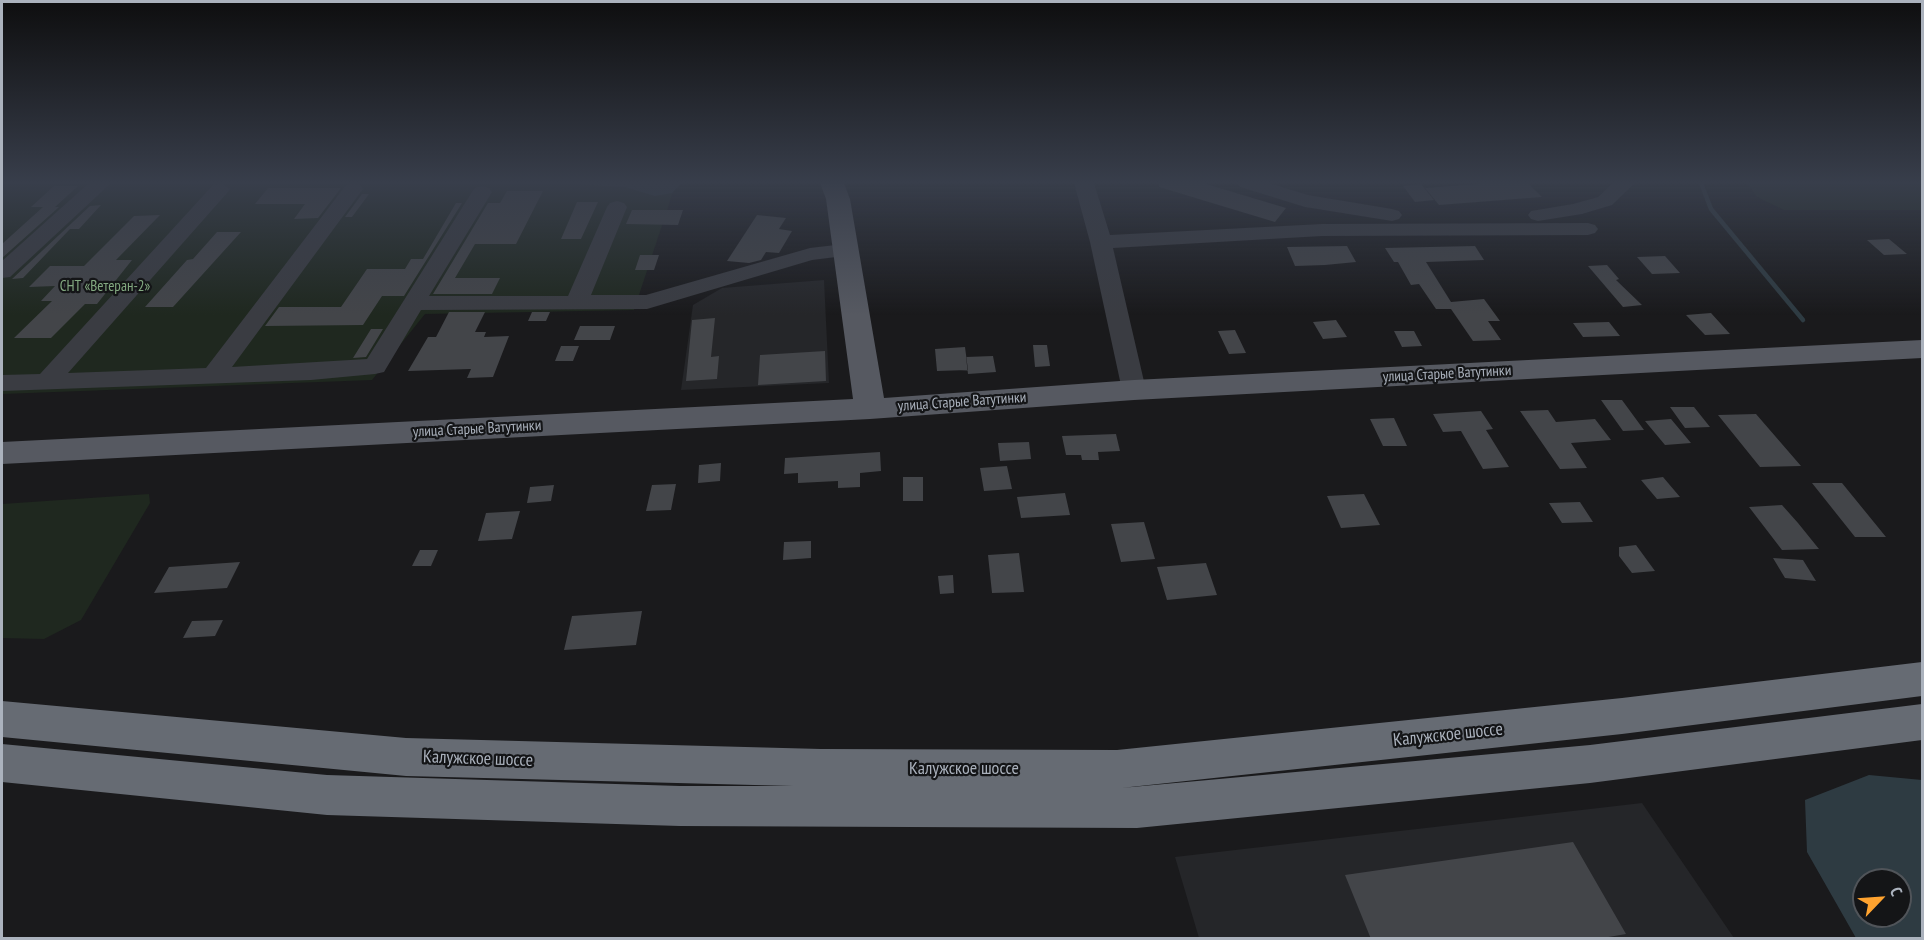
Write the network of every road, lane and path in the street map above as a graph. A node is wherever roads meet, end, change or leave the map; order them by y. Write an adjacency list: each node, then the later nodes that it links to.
1 (52, 227): 11 (street)
2 (186, 227): 16 (street)
3 (325, 227): 15 (street)
4 (460, 227): 13 (street)
5 (609, 227): 12 (street)
6 (841, 227): 10 (main road)
7 (1097, 227): 9 (street)
8 (1587, 229): 9 (street)
9 (1101, 242): 18 (street)
10 (844, 250): 12 (street); 19 (main road)
11 (2, 272)
12 (577, 302): 13 (street)
13 (413, 303): 15 (street)
14 (1923, 349): 18 (main road, улица Старые Ватутинки)
15 (214, 374): 16 (street)
16 (46, 382): 17 (street)
17 (2, 383)
18 (1134, 390): 19 (main road, улица Старые Ватутинки)
19 (870, 409): 20 (main road, улица Старые Ватутинки)
20 (2, 453)
21 (1923, 679): 22 (highway, Калужское шоссе)
22 (2, 719)
23 (1923, 722): 24 (highway)
24 (2, 762)

